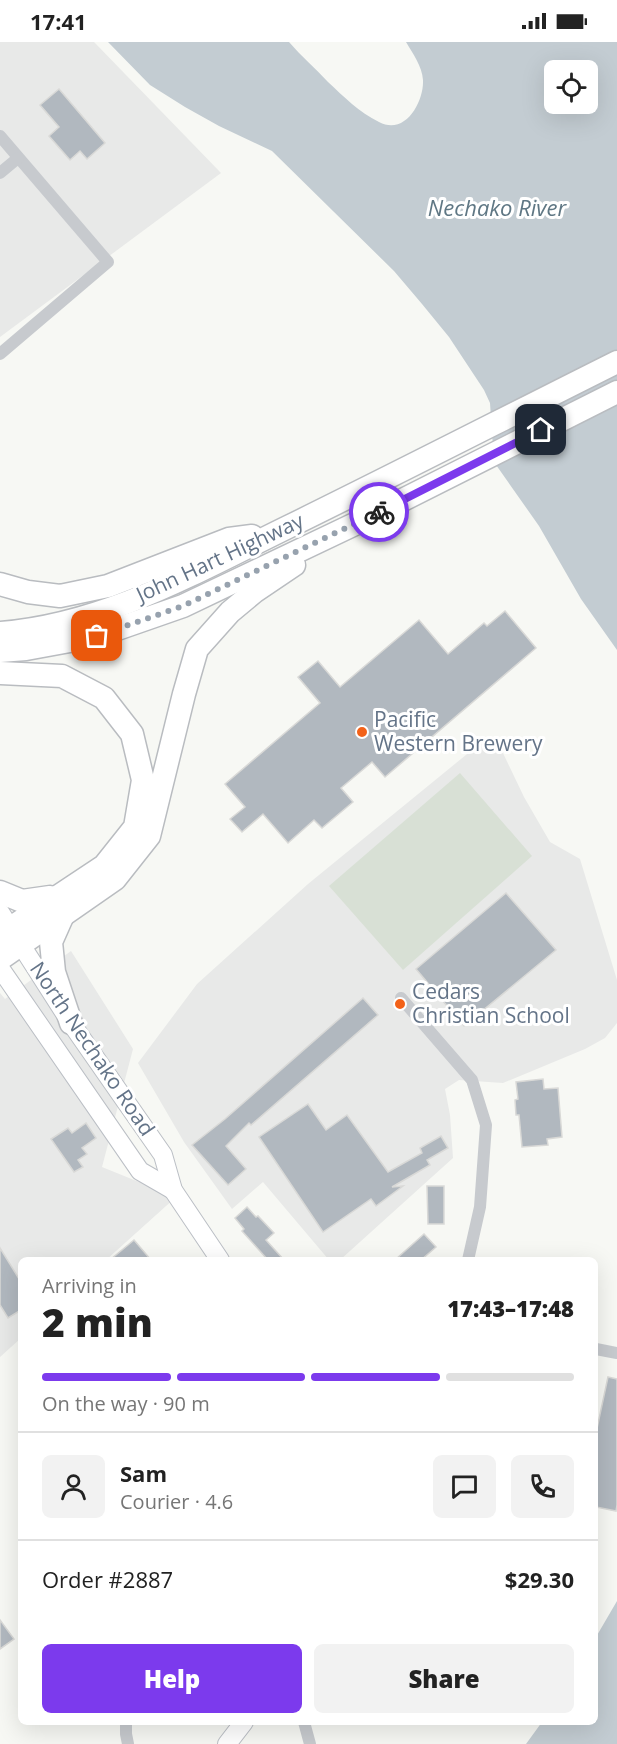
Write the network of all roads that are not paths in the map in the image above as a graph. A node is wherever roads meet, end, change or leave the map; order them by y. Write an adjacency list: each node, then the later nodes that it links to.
1 (0, 136): 2 (street)
2 (18, 158): 3 (street); 4 (street)
3 (0, 173)
4 (0, 354)
5 (617, 362): 8 (highway, John Hart Highway)
6 (617, 392): 7 (highway, John Hart Highway)
7 (357, 523): 11 (highway, John Hart Highway); 14 (highway)
8 (277, 532): 9 (highway); 10 (highway, John Hart Highway)
9 (0, 584)
10 (0, 633)
11 (0, 651)
12 (0, 673): 14 (highway)
13 (0, 892): 14 (highway)
14 (61, 904): 15 (highway); 19 (highway)
15 (8, 930): 16 (highway); 19 (main road, North Nechako Road)
16 (0, 959)
17 (0, 968): 20 (main road, North Nechako Road)
18 (400, 998): 22 (street)
19 (71, 1023): 20 (main road, North Nechako Road)
20 (173, 1190): 21 (main road, North Nechako Road)
21 (218, 1257)
22 (469, 1257)
23 (598, 1349): 24 (street)
24 (617, 1353)
25 (126, 1725): 28 (street)
26 (242, 1725): 29 (main road)
27 (305, 1725): 30 (street)
28 (128, 1744)
29 (227, 1744)
30 (310, 1744)

